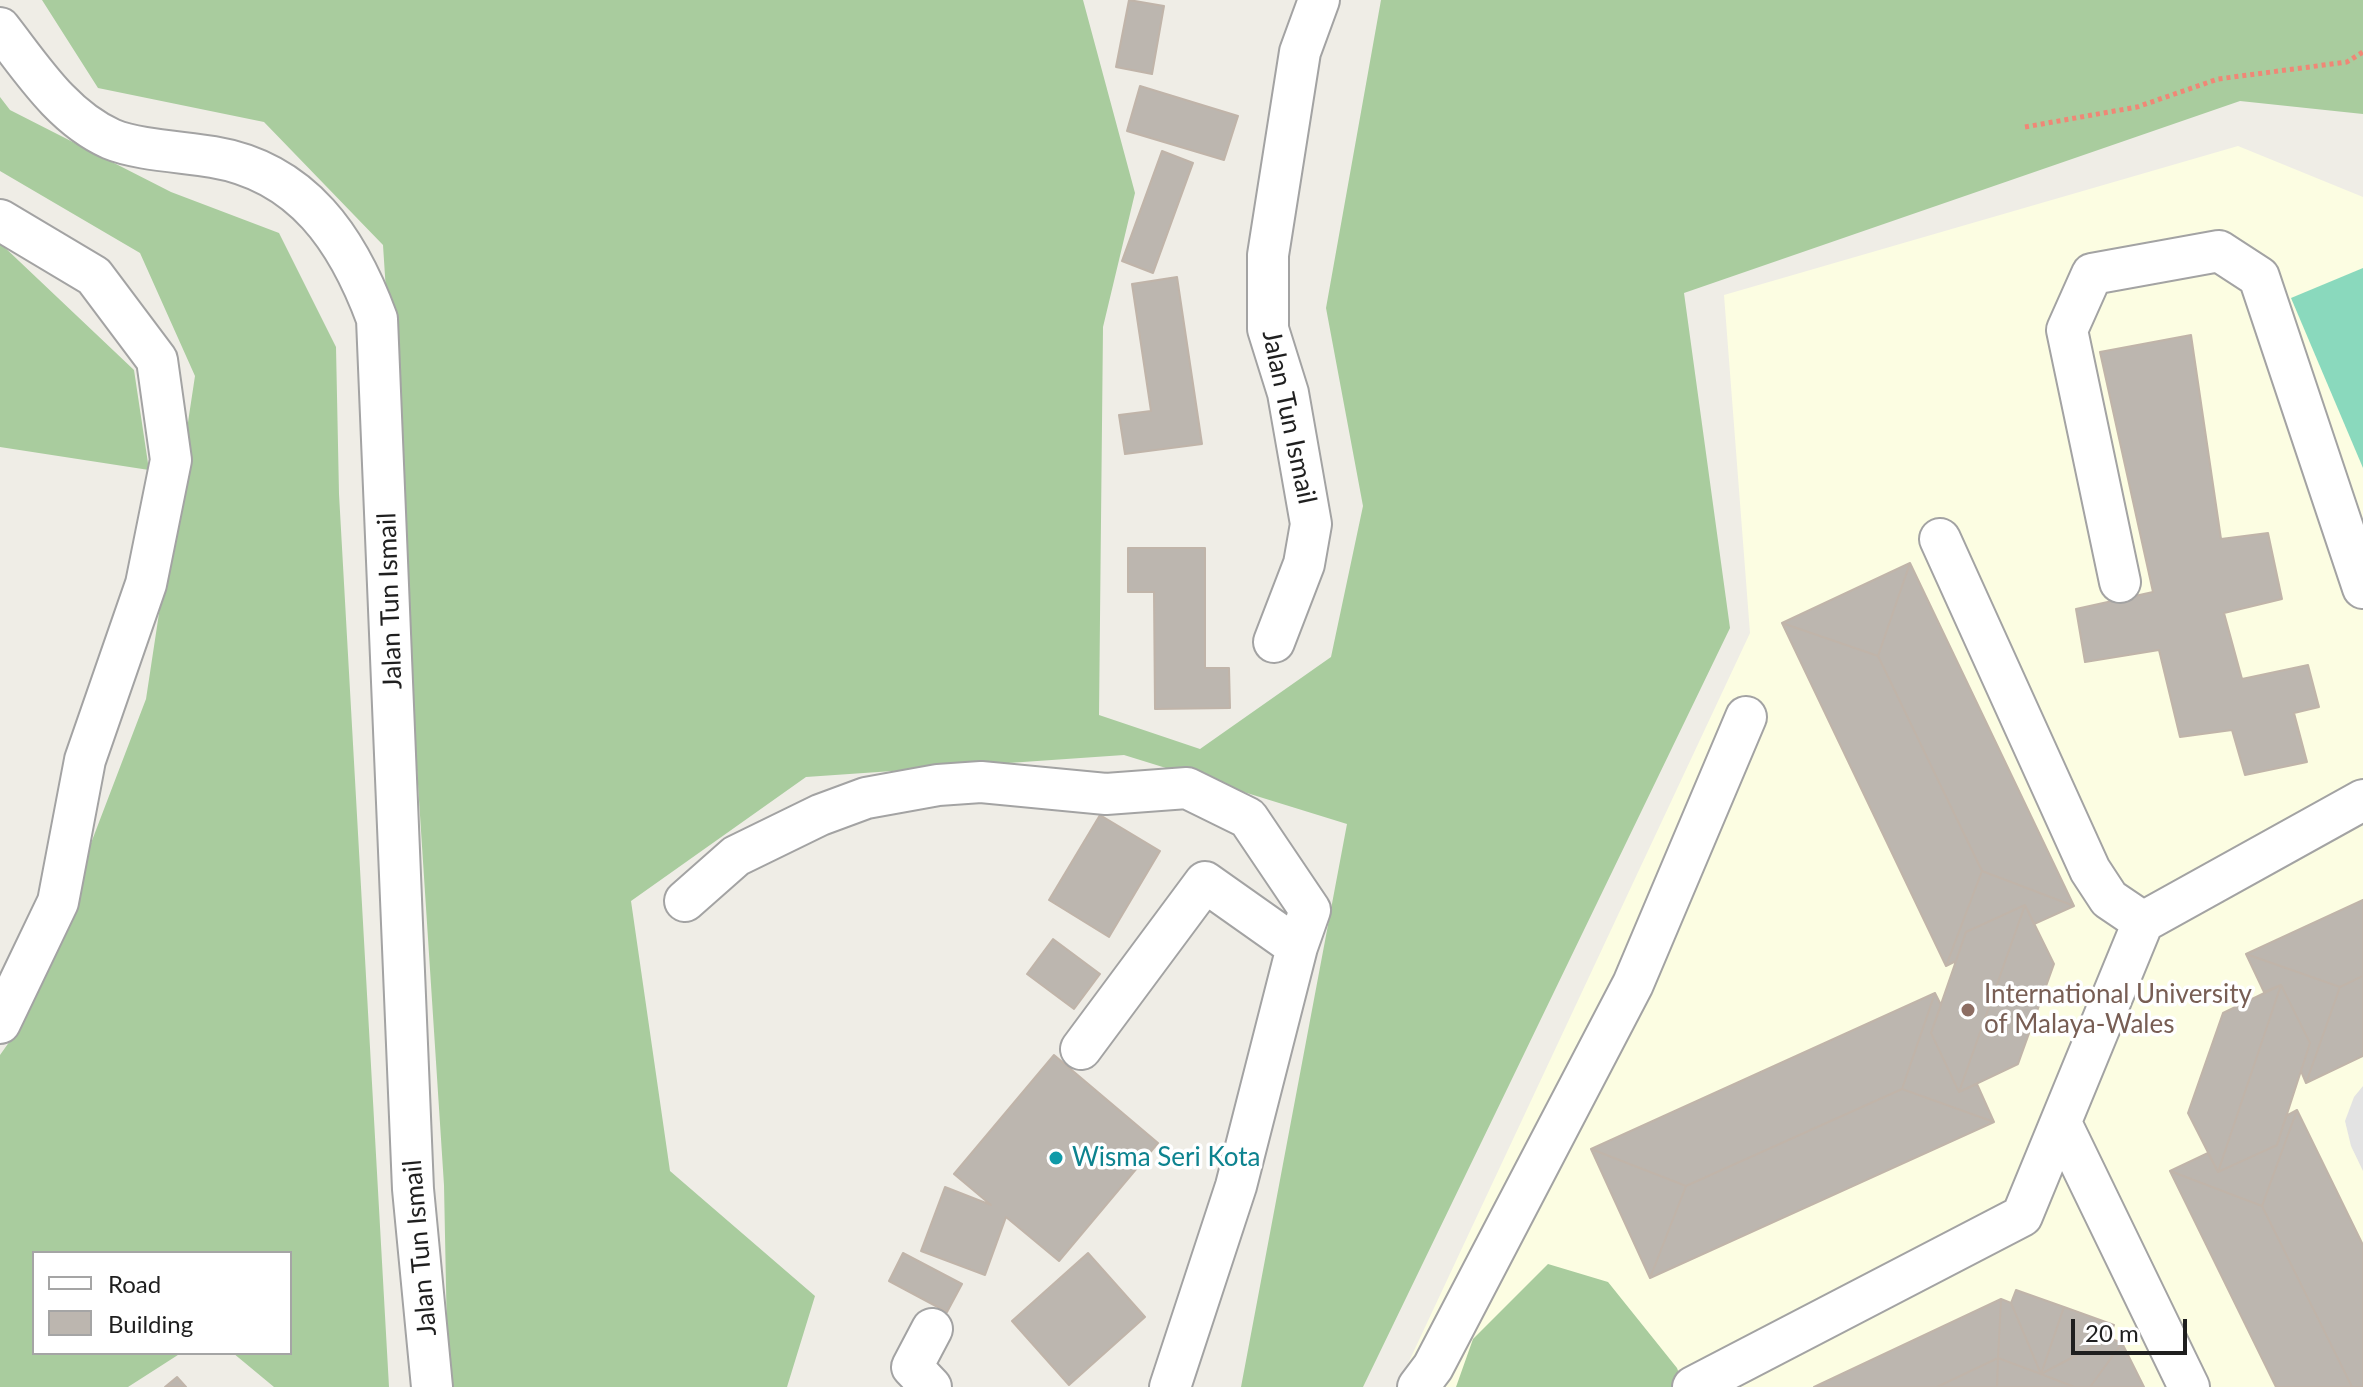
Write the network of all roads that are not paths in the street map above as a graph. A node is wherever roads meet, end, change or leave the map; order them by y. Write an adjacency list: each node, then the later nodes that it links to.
1 (1319, 0): 7 (street, Jalan Tun Ismail)
2 (0, 28): 17 (street, Jalan Tun Ismail)
3 (0, 220): 13 (street)
4 (1940, 539): 11 (street)
5 (2120, 582): 6 (street)
6 (2363, 588)
7 (1274, 642)
8 (1746, 717): 20 (street)
9 (2363, 800): 11 (street)
10 (685, 901): 12 (street)
11 (2143, 922): 15 (street)
12 (1297, 947): 14 (street); 19 (street)
13 (0, 1023)
14 (1081, 1049)
15 (2061, 1123): 21 (street); 22 (street)
16 (932, 1329): 18 (street)
17 (432, 1387)
18 (931, 1387)
19 (1170, 1387)
20 (1418, 1387)
21 (1693, 1387)
22 (2189, 1387)

